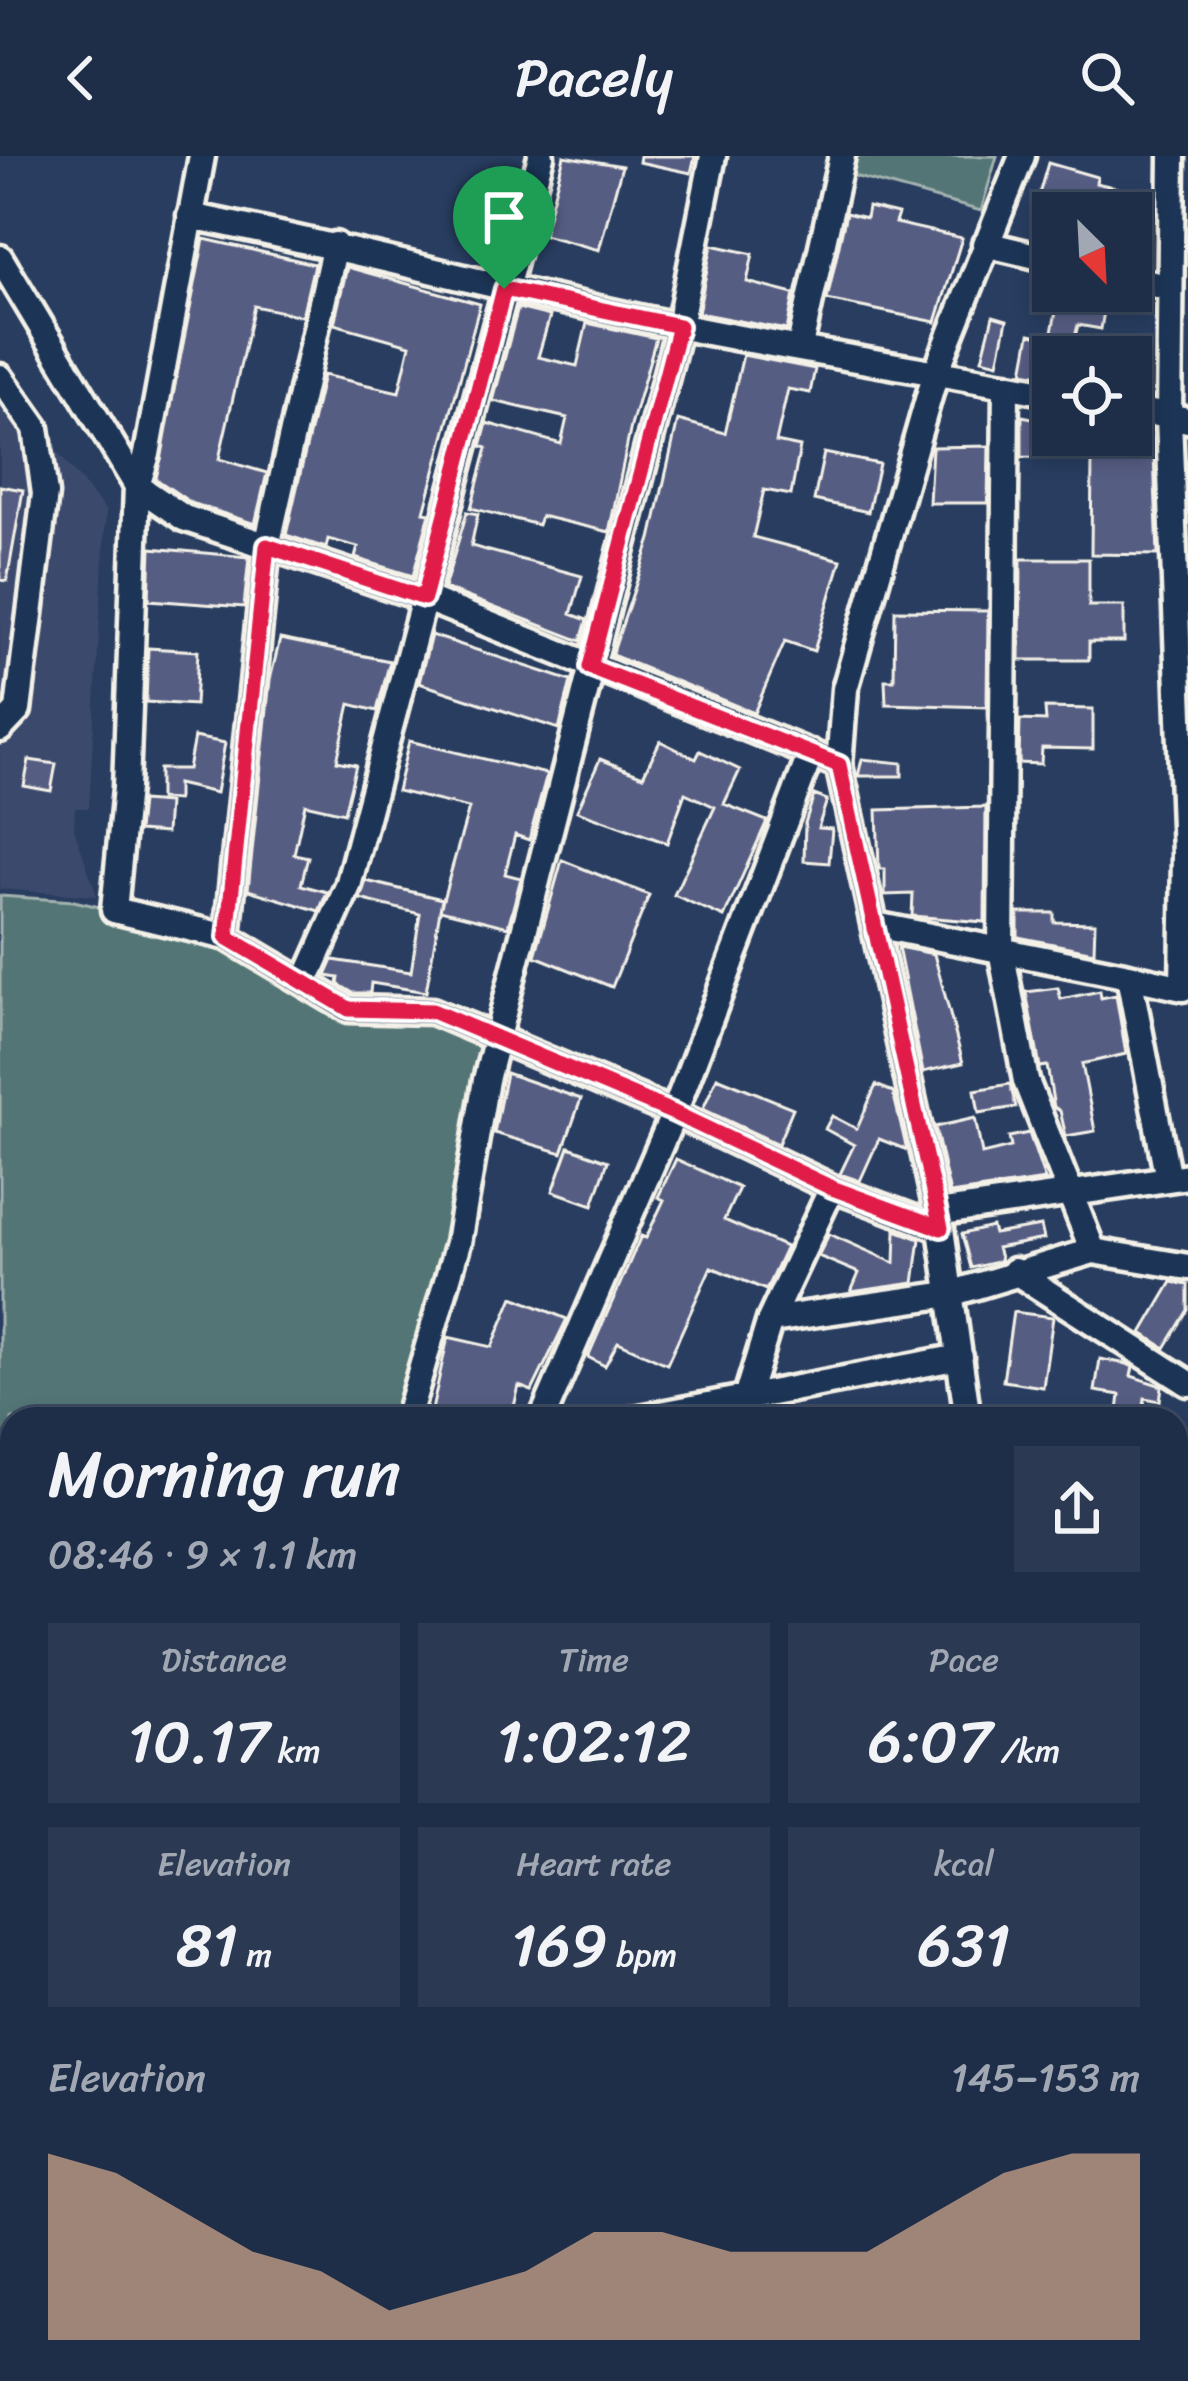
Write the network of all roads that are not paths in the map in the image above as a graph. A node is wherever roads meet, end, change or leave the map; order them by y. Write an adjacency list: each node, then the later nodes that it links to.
1 (202, 156): 7 (street)
2 (542, 156): 14 (street)
3 (713, 156): 15 (street)
4 (842, 156): 16 (street)
5 (1022, 156): 9 (street)
6 (1172, 156): 13 (street)
7 (190, 215): 8 (street); 22 (street)
8 (334, 244): 14 (street); 23 (street)
9 (986, 244): 10 (street); 17 (street)
10 (1032, 255)
11 (0, 258): 22 (street)
12 (1152, 284): 13 (street)
13 (1170, 288): 21 (street)
14 (504, 289): 15 (street); 24 (street)
15 (679, 326): 16 (street); 25 (street)
16 (800, 346): 17 (street)
17 (936, 372): 19 (street); 28 (street)
18 (0, 377): 26 (street)
19 (1006, 385): 20 (street); 31 (street)
20 (1032, 390)
21 (1178, 418): 34 (street)
22 (137, 486): 23 (street); 30 (street)
23 (267, 546): 24 (street); 30 (street)
24 (424, 598): 25 (street); 33 (street)
25 (590, 667): 27 (street); 35 (street)
26 (0, 729)
27 (811, 754): 28 (street); 36 (street)
28 (839, 765): 29 (street)
29 (875, 925): 31 (street); 40 (street)
30 (227, 937): 33 (street)
31 (1001, 950): 32 (street); 39 (street)
32 (1130, 976): 34 (street); 37 (street)
33 (305, 983): 35 (street)
34 (1185, 989)
35 (497, 1038): 36 (street); 49 (street)
36 (674, 1113): 38 (street); 50 (street)
37 (1178, 1177): 39 (street)
38 (832, 1188): 40 (street); 45 (street)
39 (1066, 1191): 40 (street); 41 (street)
40 (939, 1221): 44 (street)
41 (1093, 1251): 42 (street); 43 (street)
42 (1188, 1267)
43 (1014, 1271): 44 (street); 47 (street)
44 (950, 1294): 45 (street); 46 (street)
45 (770, 1319): 48 (street)
46 (960, 1358): 48 (street); 52 (street)
47 (1188, 1384)
48 (747, 1395): 51 (street)
49 (410, 1407)
50 (547, 1407)
51 (690, 1407)
52 (966, 1407)

